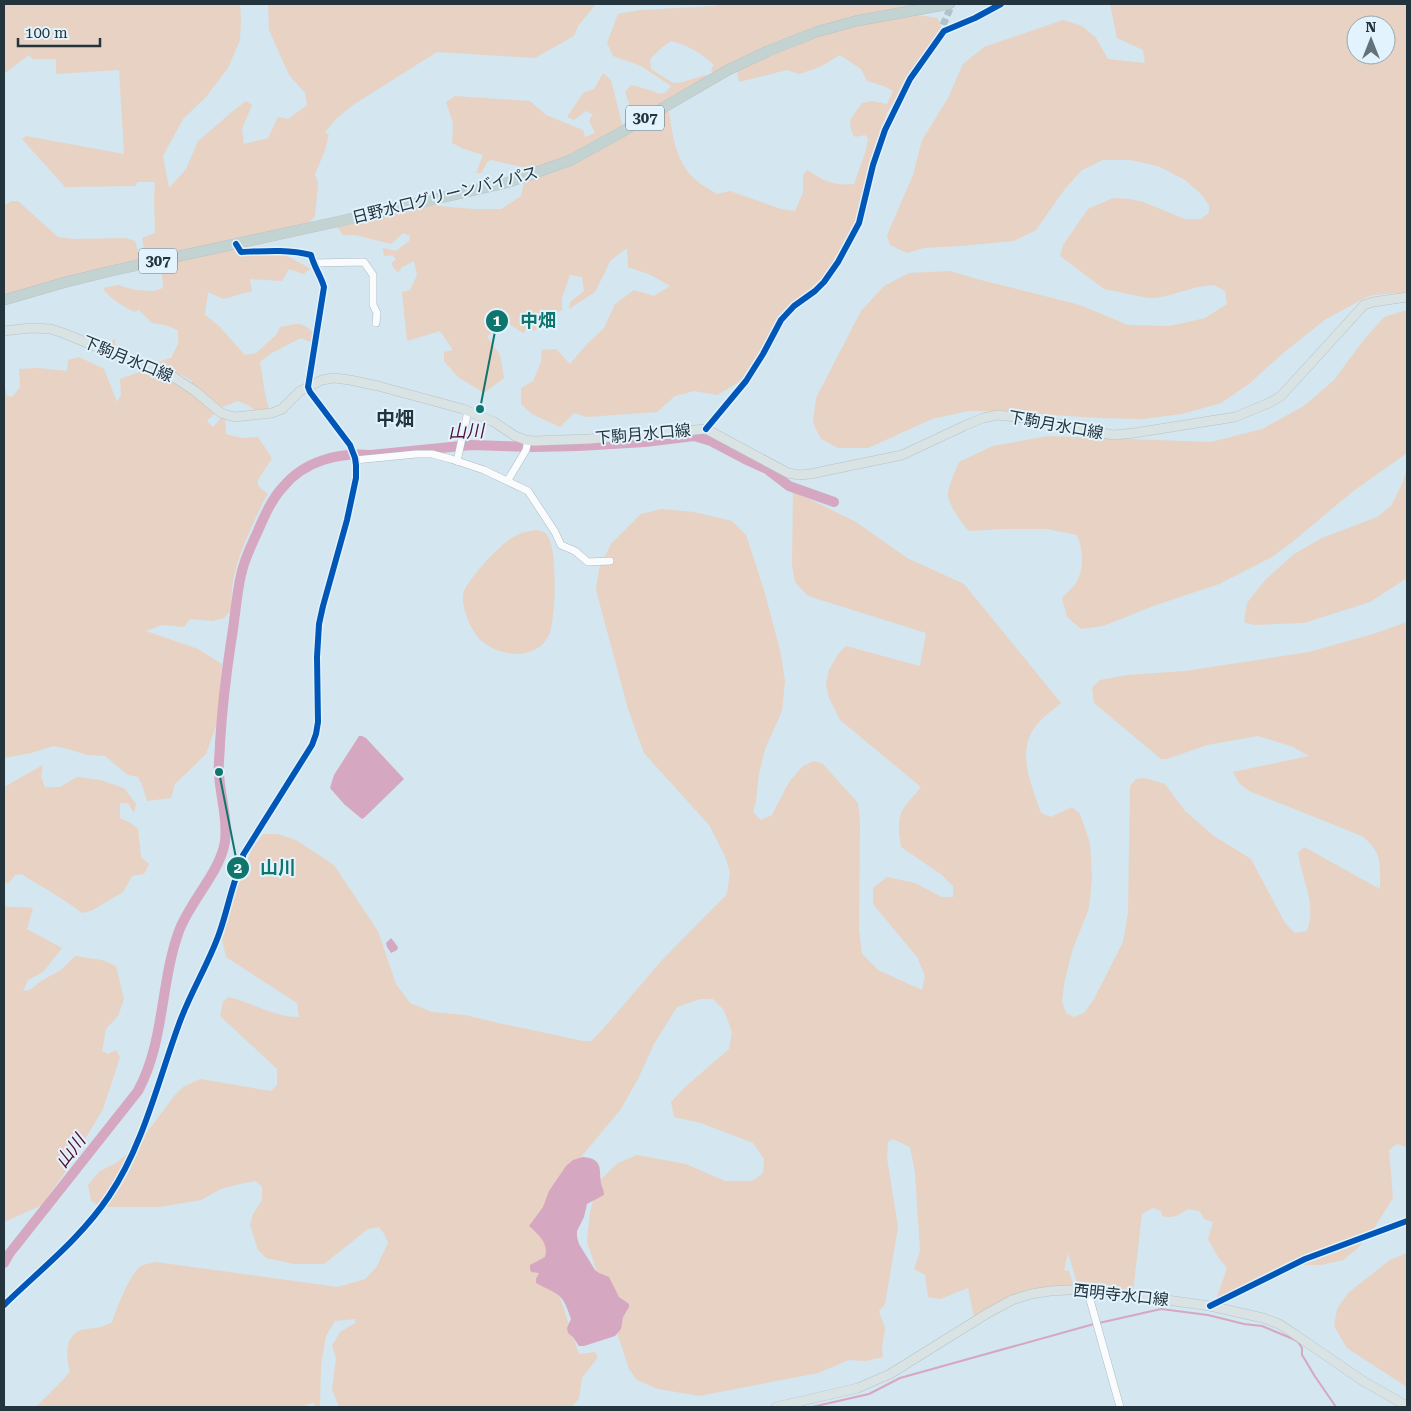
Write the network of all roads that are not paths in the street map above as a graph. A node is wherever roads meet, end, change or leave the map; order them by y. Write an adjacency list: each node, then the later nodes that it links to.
1 (949, 4): 3 (highway, 日野水口グリーンバイパス / 307)
2 (1001, 4): 11 (street)
3 (236, 244): 4 (street); 6 (highway, 日野水口グリーンバイパス / 307)
4 (313, 263): 7 (street); 9 (street)
5 (1407, 297): 11 (main road, 下駒月水口線)
6 (4, 300)
7 (376, 323)
8 (4, 331): 9 (main road, 下駒月水口線)
9 (308, 387): 10 (main road, 下駒月水口線); 13 (street)
10 (468, 411): 12 (main road, 下駒月水口線); 14 (street)
11 (706, 428): 12 (main road, 下駒月水口線)
12 (527, 444): 15 (street)
13 (354, 456): 14 (street); 19 (street)
14 (457, 460): 15 (street)
15 (508, 480): 16 (street)
16 (610, 561)
17 (1407, 1221): 20 (street)
18 (1087, 1289): 20 (main road, 西明寺水口線); 22 (main road, 西明寺水口線); 23 (street)
19 (4, 1305)
20 (1210, 1306): 21 (main road, 西明寺水口線)
21 (1407, 1406)
22 (776, 1407)
23 (1120, 1407)

